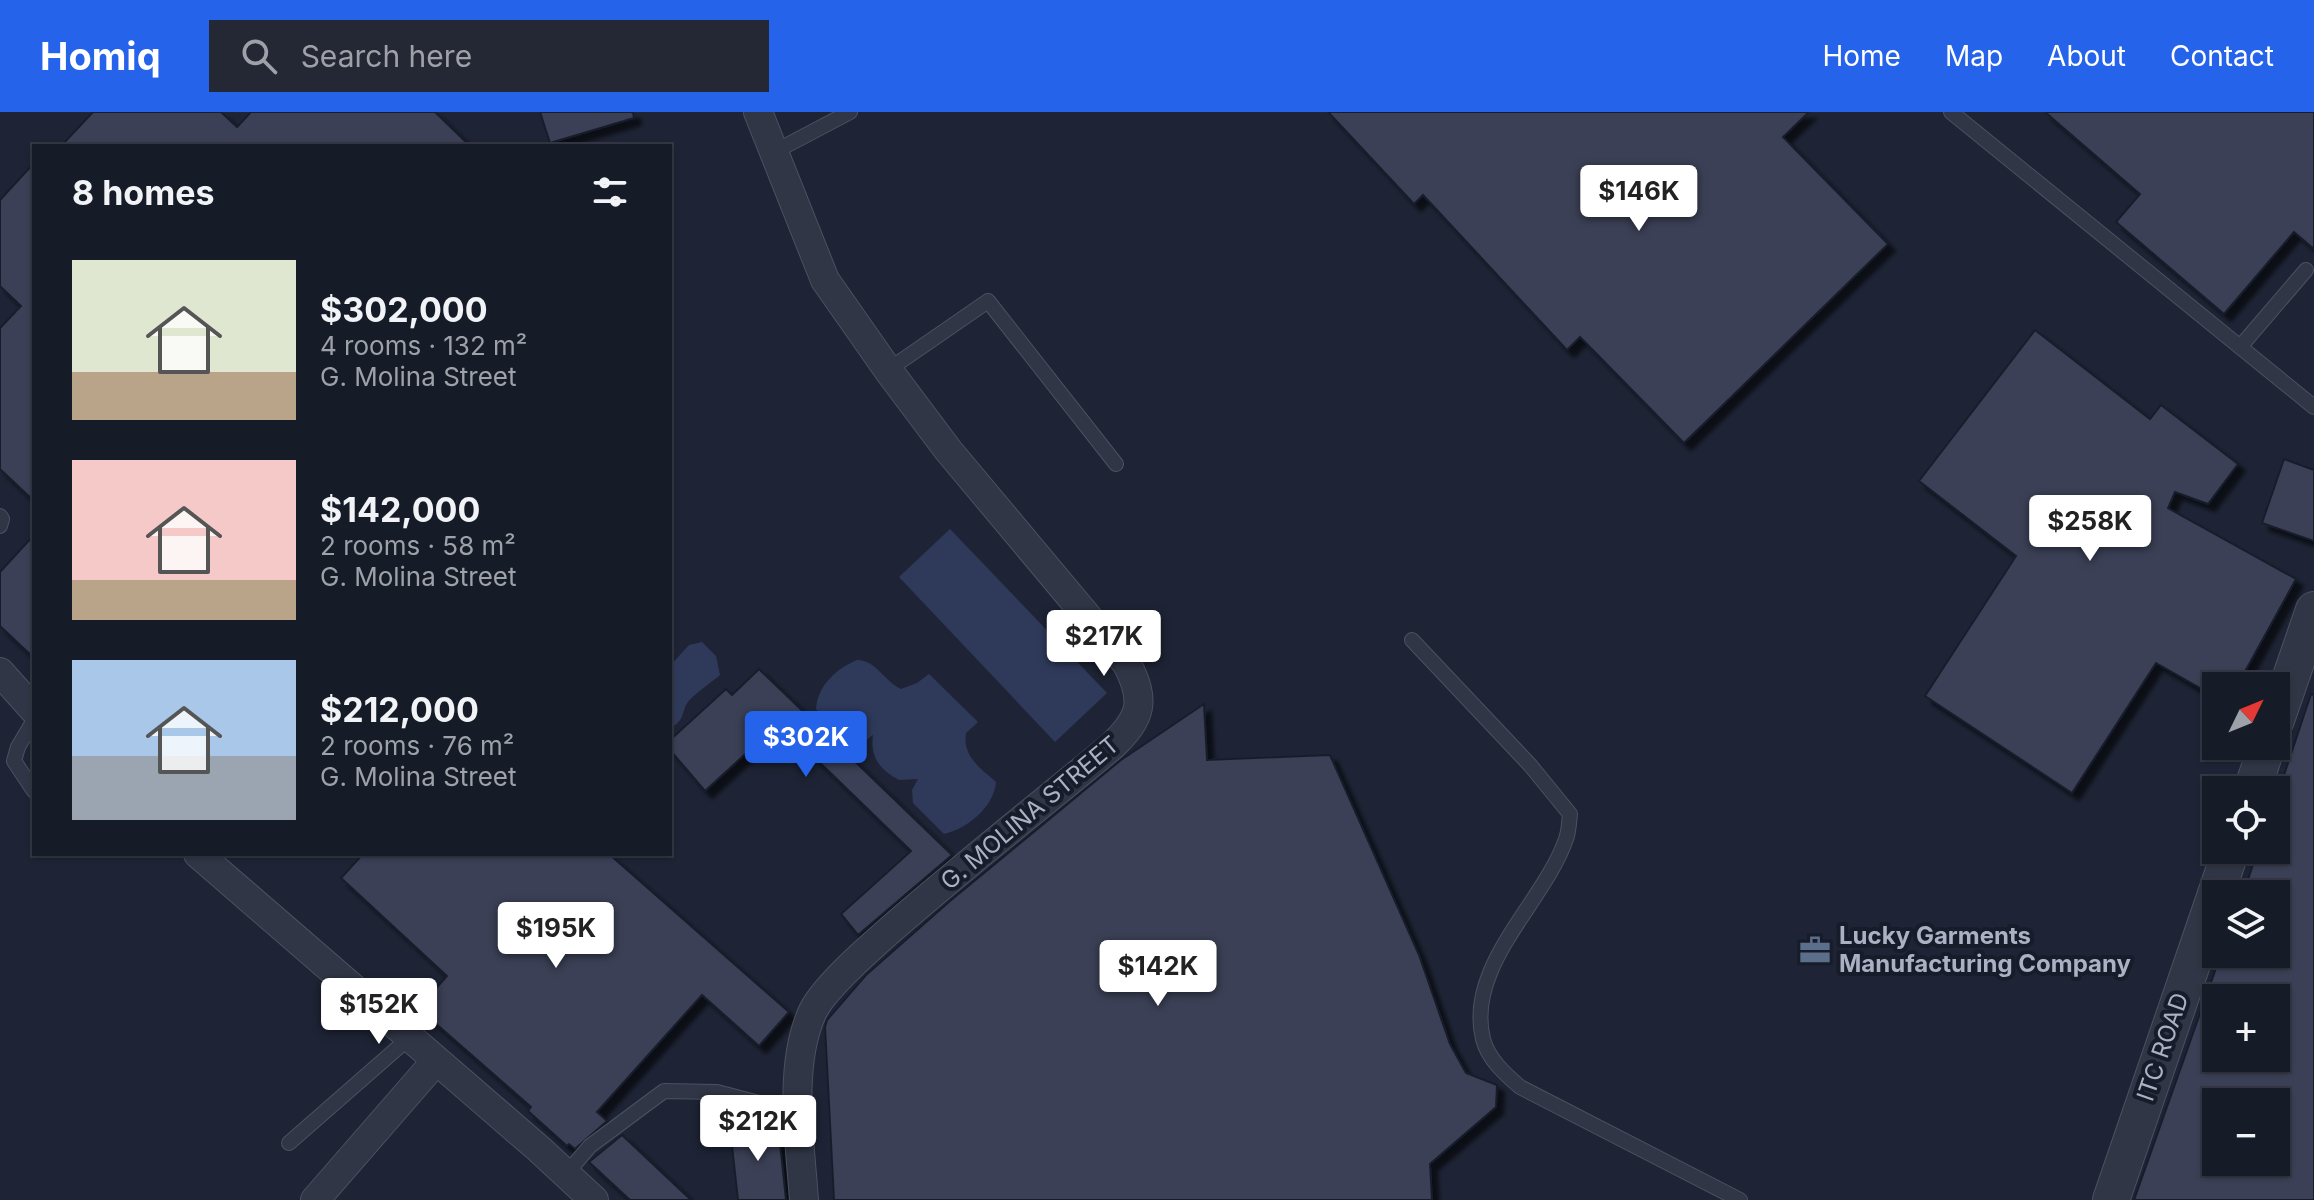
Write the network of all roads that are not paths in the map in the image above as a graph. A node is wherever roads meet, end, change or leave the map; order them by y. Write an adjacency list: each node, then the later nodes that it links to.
1 (758, 112): 4 (street, G. MOLINA STREET)
2 (850, 112): 4 (lane)
3 (1951, 112): 6 (lane)
4 (774, 152): 7 (street, G. MOLINA STREET)
5 (2306, 270): 6 (lane)
6 (2240, 347): 8 (lane)
7 (888, 370): 9 (lane); 23 (street, G. MOLINA STREET)
8 (2314, 407)
9 (1116, 464)
10 (0, 516): 11 (lane)
11 (0, 526)
12 (2314, 610): 15 (street)
13 (1412, 640): 29 (lane)
14 (0, 672): 16 (street)
15 (2290, 679)
16 (32, 708)
17 (32, 723): 18 (lane)
18 (32, 788)
19 (200, 856): 21 (street)
20 (2202, 935): 30 (street, ITC ROAD)
21 (409, 1038): 22 (street); 24 (lane)
22 (435, 1062): 25 (street); 26 (street)
23 (799, 1120): 25 (lane); 28 (street, G. MOLINA STREET)
24 (289, 1143)
25 (566, 1174): 27 (street)
26 (315, 1200)
27 (594, 1200)
28 (804, 1200)
29 (1740, 1200)
30 (2111, 1200)

